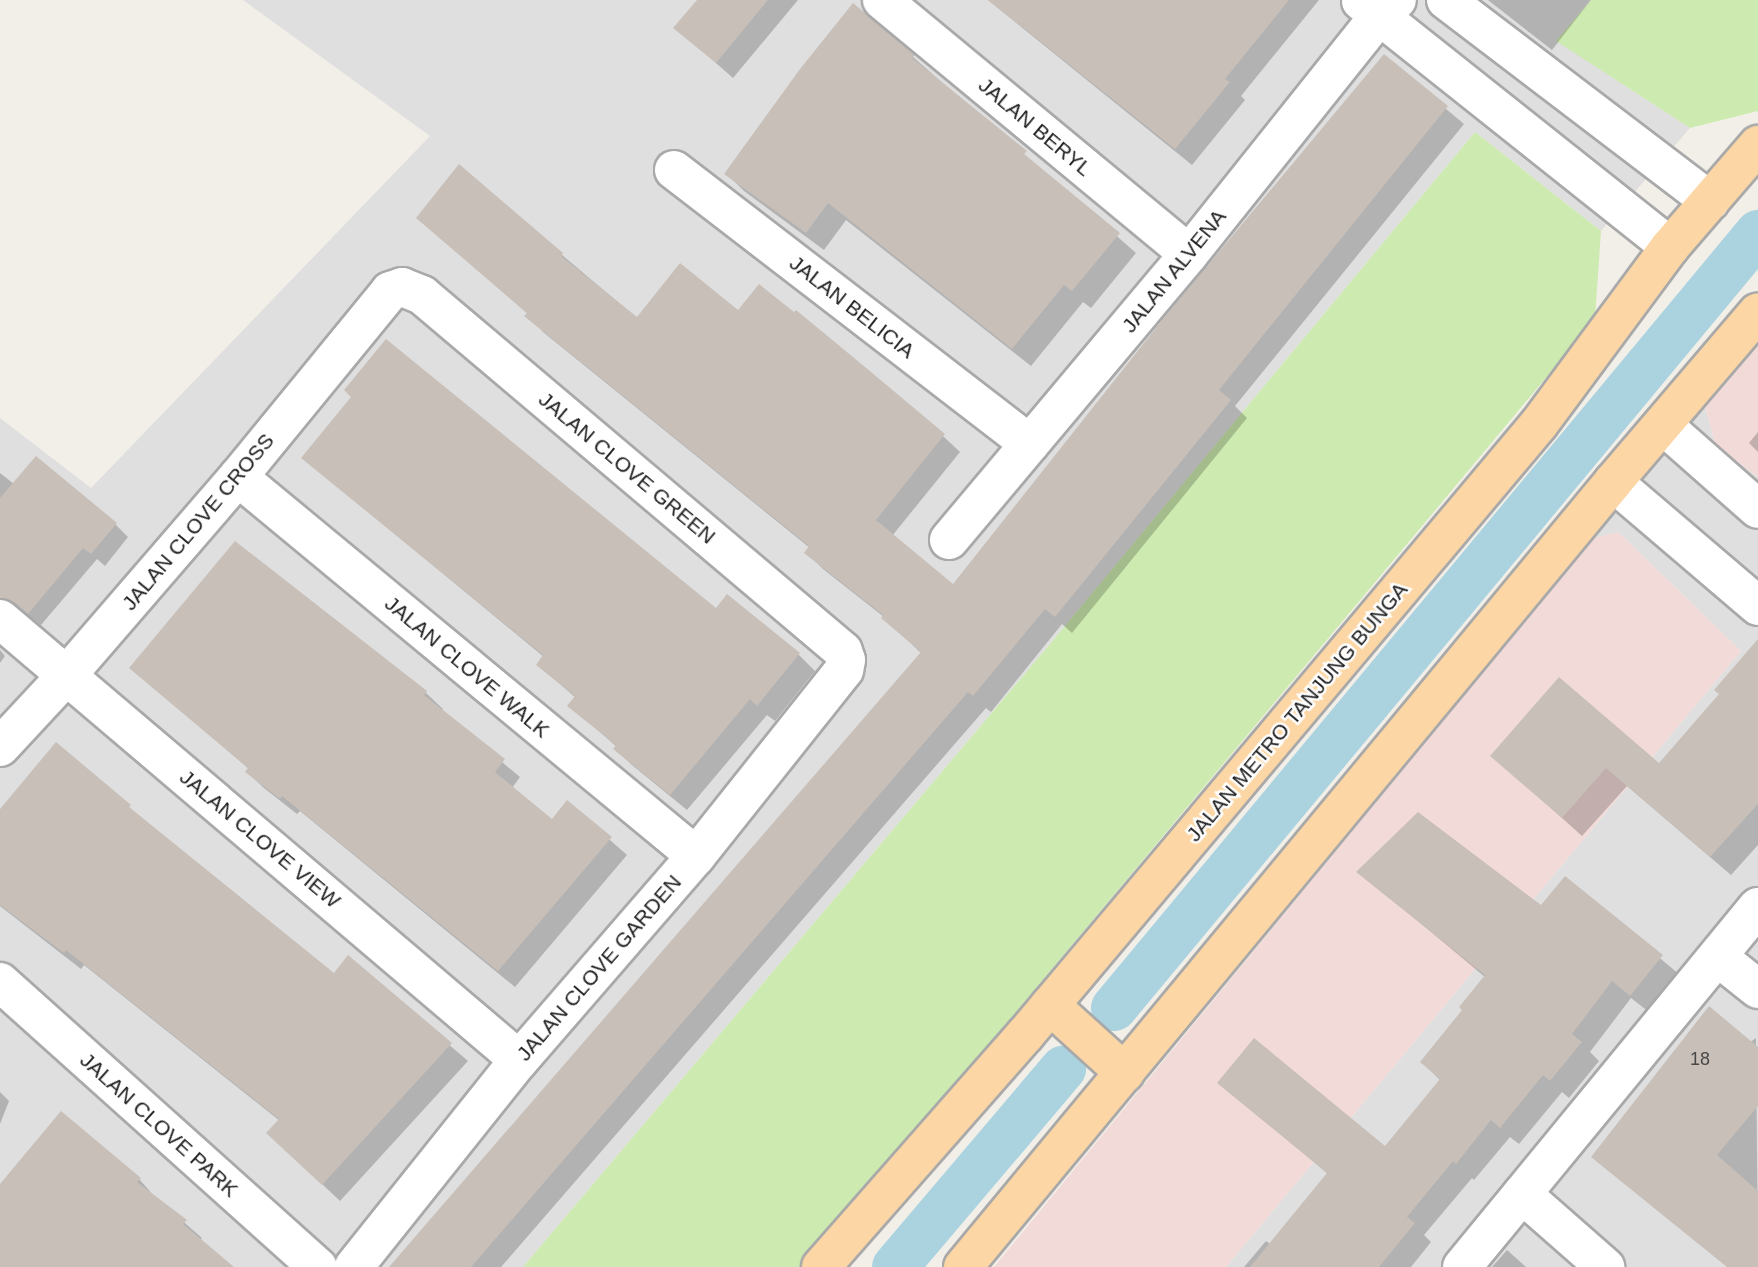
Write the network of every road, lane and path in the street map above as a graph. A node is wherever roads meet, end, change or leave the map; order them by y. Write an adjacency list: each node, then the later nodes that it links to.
1 (882, 0): 8 (street, JALAN BERYL)
2 (1446, 0): 6 (street)
3 (1379, 5): 7 (street); 8 (street, JALAN ALVENA)
4 (1758, 145): 6 (main road, JALAN METRO TANJUNG BUNGA)
5 (674, 170): 12 (street, JALAN BELICIA)
6 (1710, 201): 7 (main road, JALAN METRO TANJUNG BUNGA)
7 (1670, 247): 27 (main road, JALAN METRO TANJUNG BUNGA)
8 (1189, 254): 12 (street, JALAN ALVENA)
9 (390, 291): 13 (street, JALAN CLOVE CROSS); 19 (street, JALAN CLOVE GREEN)
10 (1758, 312): 11 (main road)
11 (1664, 426): 14 (main road); 15 (street)
12 (1030, 444): 16 (street, JALAN ALVENA)
13 (238, 477): 20 (street, JALAN CLOVE CROSS); 22 (street, JALAN CLOVE WALK)
14 (1613, 482): 17 (street); 29 (main road)
15 (1758, 509)
16 (949, 540)
17 (1758, 606)
18 (0, 619): 20 (street, JALAN CLOVE VIEW)
19 (844, 670): 22 (street, JALAN CLOVE GARDEN)
20 (67, 675): 21 (street, JALAN CLOVE CROSS); 28 (street, JALAN CLOVE VIEW)
21 (0, 747)
22 (696, 856): 28 (street, JALAN CLOVE GARDEN)
23 (1758, 907): 24 (street)
24 (1718, 957): 26 (street); 30 (street)
25 (0, 982): 31 (street, JALAN CLOVE PARK)
26 (1758, 989)
27 (1050, 1005): 29 (main road); 33 (main road, JALAN METRO TANJUNG BUNGA)
28 (519, 1060): 32 (street, JALAN CLOVE GARDEN)
29 (1125, 1073): 34 (main road)
30 (1522, 1194): 35 (street); 36 (street)
31 (318, 1267)
32 (354, 1267)
33 (821, 1267)
34 (963, 1267)
35 (1462, 1267)
36 (1605, 1267)

